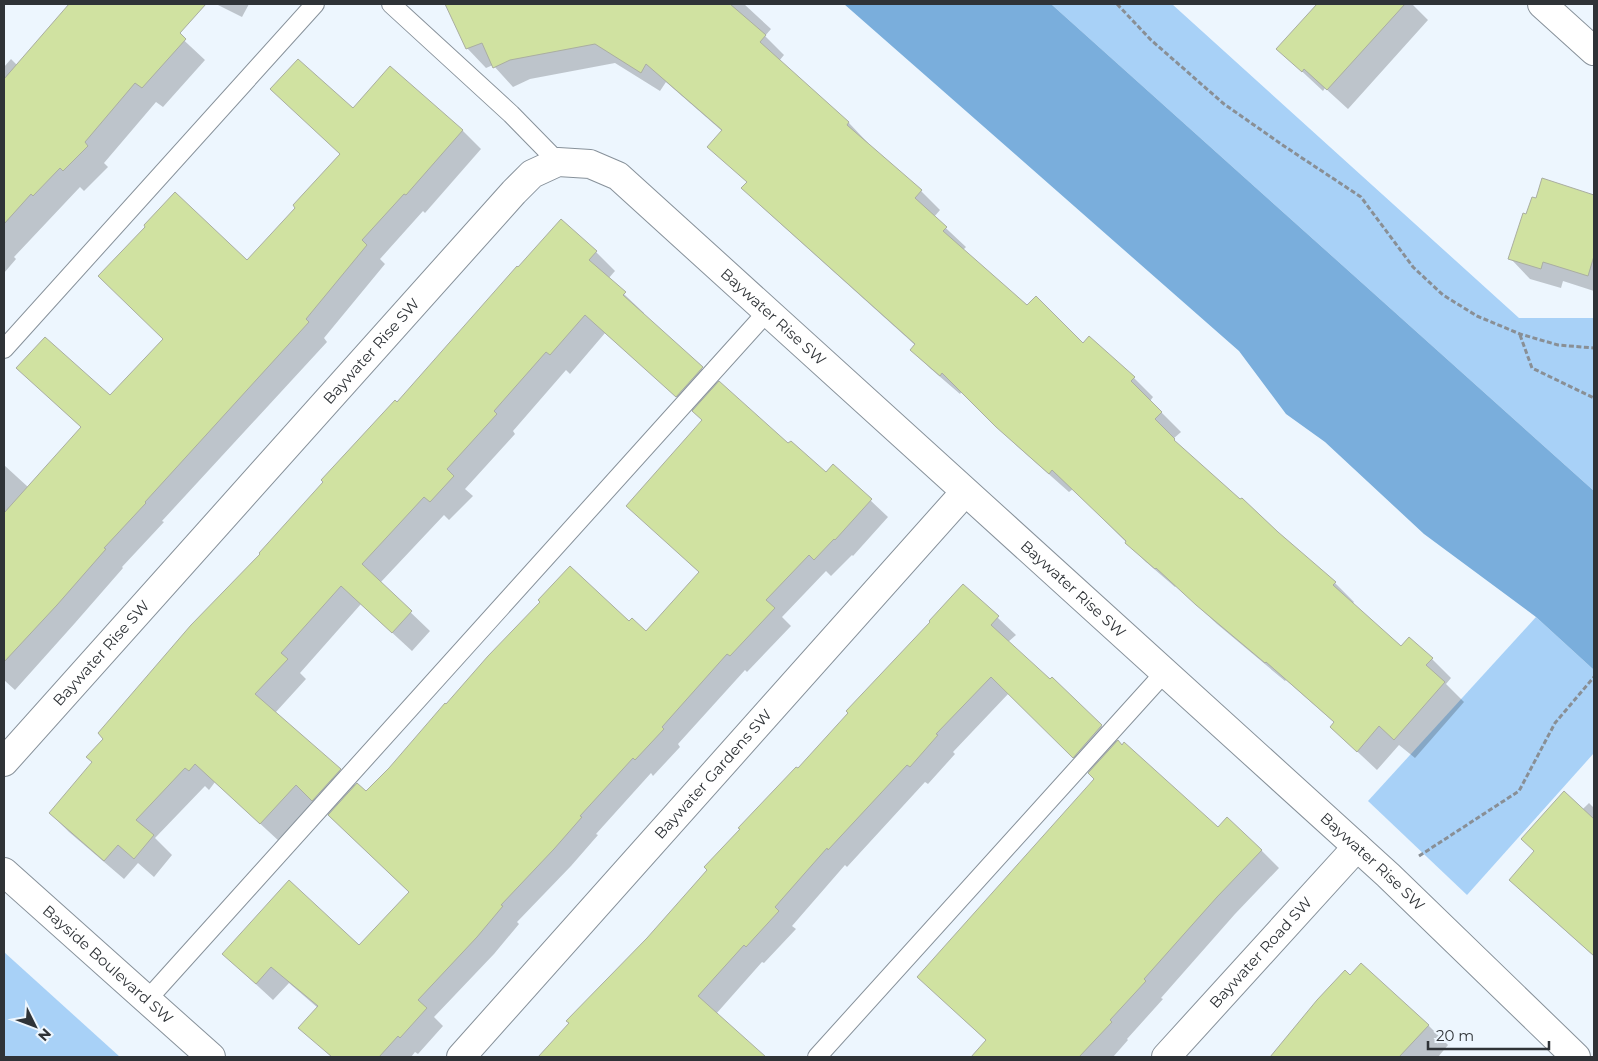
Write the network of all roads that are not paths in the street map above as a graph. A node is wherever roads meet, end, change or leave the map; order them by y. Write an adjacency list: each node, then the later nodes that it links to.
1 (315, 4): 7 (lane)
2 (391, 4): 5 (lane)
3 (1542, 4): 4 (street)
4 (1594, 51)
5 (558, 162): 6 (street, Baywater Rise SW); 10 (street, Baywater Rise SW)
6 (768, 312): 8 (street, Baywater Rise SW); 13 (lane)
7 (4, 349)
8 (966, 492): 9 (street, Baywater Rise SW); 15 (street, Baywater Gardens SW)
9 (1165, 672): 11 (street, Baywater Rise SW); 16 (lane)
10 (4, 762)
11 (1357, 847): 17 (street, Baywater Road SW); 18 (street, Baywater Rise SW)
12 (4, 872): 13 (street, Bayside Boulevard SW)
13 (147, 1000): 14 (street, Bayside Boulevard SW)
14 (211, 1057)
15 (461, 1057)
16 (816, 1057)
17 (1166, 1057)
18 (1576, 1057)

